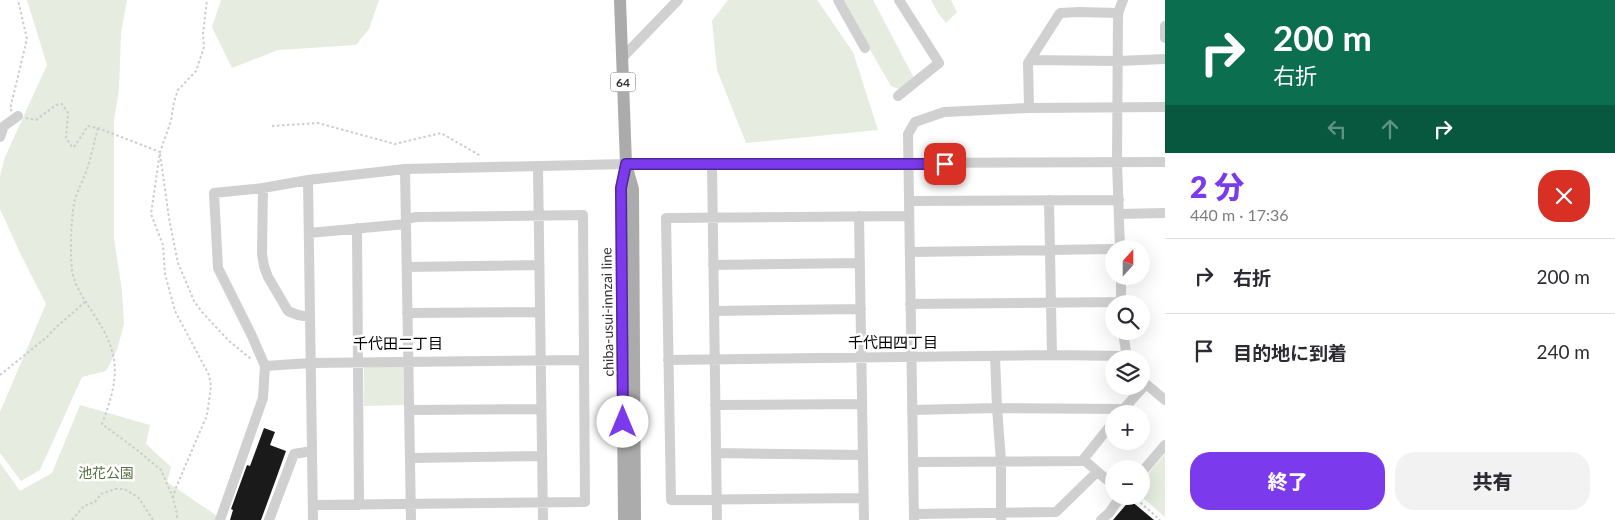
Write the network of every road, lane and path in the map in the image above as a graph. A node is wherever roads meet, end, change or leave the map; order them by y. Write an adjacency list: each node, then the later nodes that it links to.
1 (18, 0): 20 (path)
2 (207, 0): 24 (path)
3 (620, 0): 12 (main road, chiba-usui-innzai line / 64)
4 (678, 0): 12 (street)
5 (838, 0): 11 (street)
6 (899, 0): 16 (street)
7 (1123, 0): 8 (street)
8 (1118, 13): 14 (street); 15 (street)
9 (1165, 26): 10 (street)
10 (1165, 38)
11 (865, 48)
12 (622, 58): 27 (main road, chiba-usui-innzai line / 64)
13 (1165, 59): 15 (street)
14 (1030, 60): 15 (street); 18 (street)
15 (1118, 61): 19 (street)
16 (898, 96)
17 (1165, 107): 19 (street)
18 (1029, 108): 19 (street); 29 (street)
19 (1118, 108): 25 (street)
20 (18, 116): 22 (path); 23 (street)
21 (272, 126): 31 (path)
22 (98, 128): 24 (path); 55 (path)
23 (0, 137)
24 (160, 152): 76 (path); 100 (path)
25 (1117, 162): 26 (street); 29 (street); 36 (street)
26 (1165, 162)
27 (626, 164): 28 (street); 30 (street); 119 (main road, chiba-usui-innzai line / 64); 120 (main road, chiba-usui-innzai line / 64)
28 (712, 164): 29 (street); 43 (street)
29 (908, 164): 37 (street)
30 (538, 166): 31 (street); 40 (street)
31 (482, 168): 32 (street)
32 (405, 169): 33 (street); 44 (street)
33 (308, 180): 34 (street); 46 (street)
34 (263, 188): 63 (street); 76 (street)
35 (1048, 200): 36 (street); 37 (street); 49 (street)
36 (1118, 200): 39 (street)
37 (909, 201): 42 (street)
38 (1165, 213): 39 (street)
39 (1119, 214): 47 (street)
40 (539, 215): 44 (street); 52 (street); 70 (street)
41 (859, 216): 42 (street); 43 (street); 51 (street)
42 (909, 216): 50 (street)
43 (713, 217): 53 (street); 71 (street)
44 (406, 221): 45 (street); 54 (street)
45 (357, 228): 46 (street); 75 (street)
46 (309, 233): 63 (street)
47 (1120, 240)
48 (1105, 249): 49 (street)
49 (1050, 250): 50 (street); 56 (street)
50 (910, 252): 58 (street)
51 (860, 264): 53 (street); 59 (street)
52 (539, 265): 54 (street); 61 (street)
53 (713, 265): 60 (street)
54 (407, 267): 62 (street)
55 (86, 302): 77 (path); 100 (path)
56 (1051, 303): 57 (street); 58 (street); 64 (street)
57 (1105, 303)
58 (910, 304): 67 (street)
59 (861, 309): 60 (street); 68 (street)
60 (714, 311): 69 (street)
61 (540, 312): 62 (street); 72 (street)
62 (408, 313): 73 (street)
63 (310, 317): 74 (street)
64 (1052, 355): 65 (street); 66 (street)
65 (995, 356): 67 (street); 82 (street)
66 (1105, 356)
67 (911, 357): 68 (street); 85 (street)
68 (862, 358): 69 (street); 80 (street)
69 (715, 359): 71 (street); 81 (street)
70 (584, 360): 72 (street); 103 (street)
71 (668, 360): 102 (street)
72 (541, 361): 73 (street); 83 (street)
73 (408, 362): 75 (street); 84 (street)
74 (311, 363): 75 (street); 76 (street); 89 (street)
75 (358, 363): 105 (street)
76 (265, 366): 114 (street)
77 (0, 375)
78 (1150, 386): 79 (street)
79 (1165, 400)
80 (862, 404): 81 (street); 91 (street)
81 (716, 405): 90 (street)
82 (996, 408): 85 (street); 86 (street); 95 (street)
83 (541, 409): 84 (street); 92 (street)
84 (409, 410): 93 (street)
85 (912, 410): 96 (street)
86 (1105, 411)
87 (1105, 433): 94 (street)
88 (1165, 445): 97 (street)
89 (312, 451): 108 (street); 115 (street)
90 (716, 453): 91 (street); 102 (street)
91 (863, 455): 101 (street)
92 (542, 456): 93 (street); 103 (street)
93 (410, 458): 104 (street)
94 (1084, 460): 95 (street); 98 (street)
95 (1001, 461): 96 (street); 110 (street)
96 (913, 462): 109 (street)
97 (1150, 462)
98 (1097, 472): 99 (street); 110 (street)
99 (1105, 479)
100 (174, 498): 113 (path)
101 (864, 498): 102 (street); 122 (street)
102 (717, 500): 121 (street)
103 (542, 503): 104 (street); 118 (street)
104 (411, 504): 105 (street); 117 (street)
105 (359, 505): 108 (street)
106 (1114, 505): 123 (street)
107 (1143, 505): 124 (path)
108 (313, 506): 116 (street)
109 (914, 517): 110 (street)
110 (1001, 517)
111 (72, 520): 112 (path)
112 (153, 520)
113 (177, 520)
114 (220, 520)
115 (269, 520)
116 (313, 520)
117 (411, 520)
118 (543, 520)
119 (624, 520)
120 (635, 520)
121 (717, 520)
122 (864, 520)
123 (1100, 520)
124 (1160, 520)

